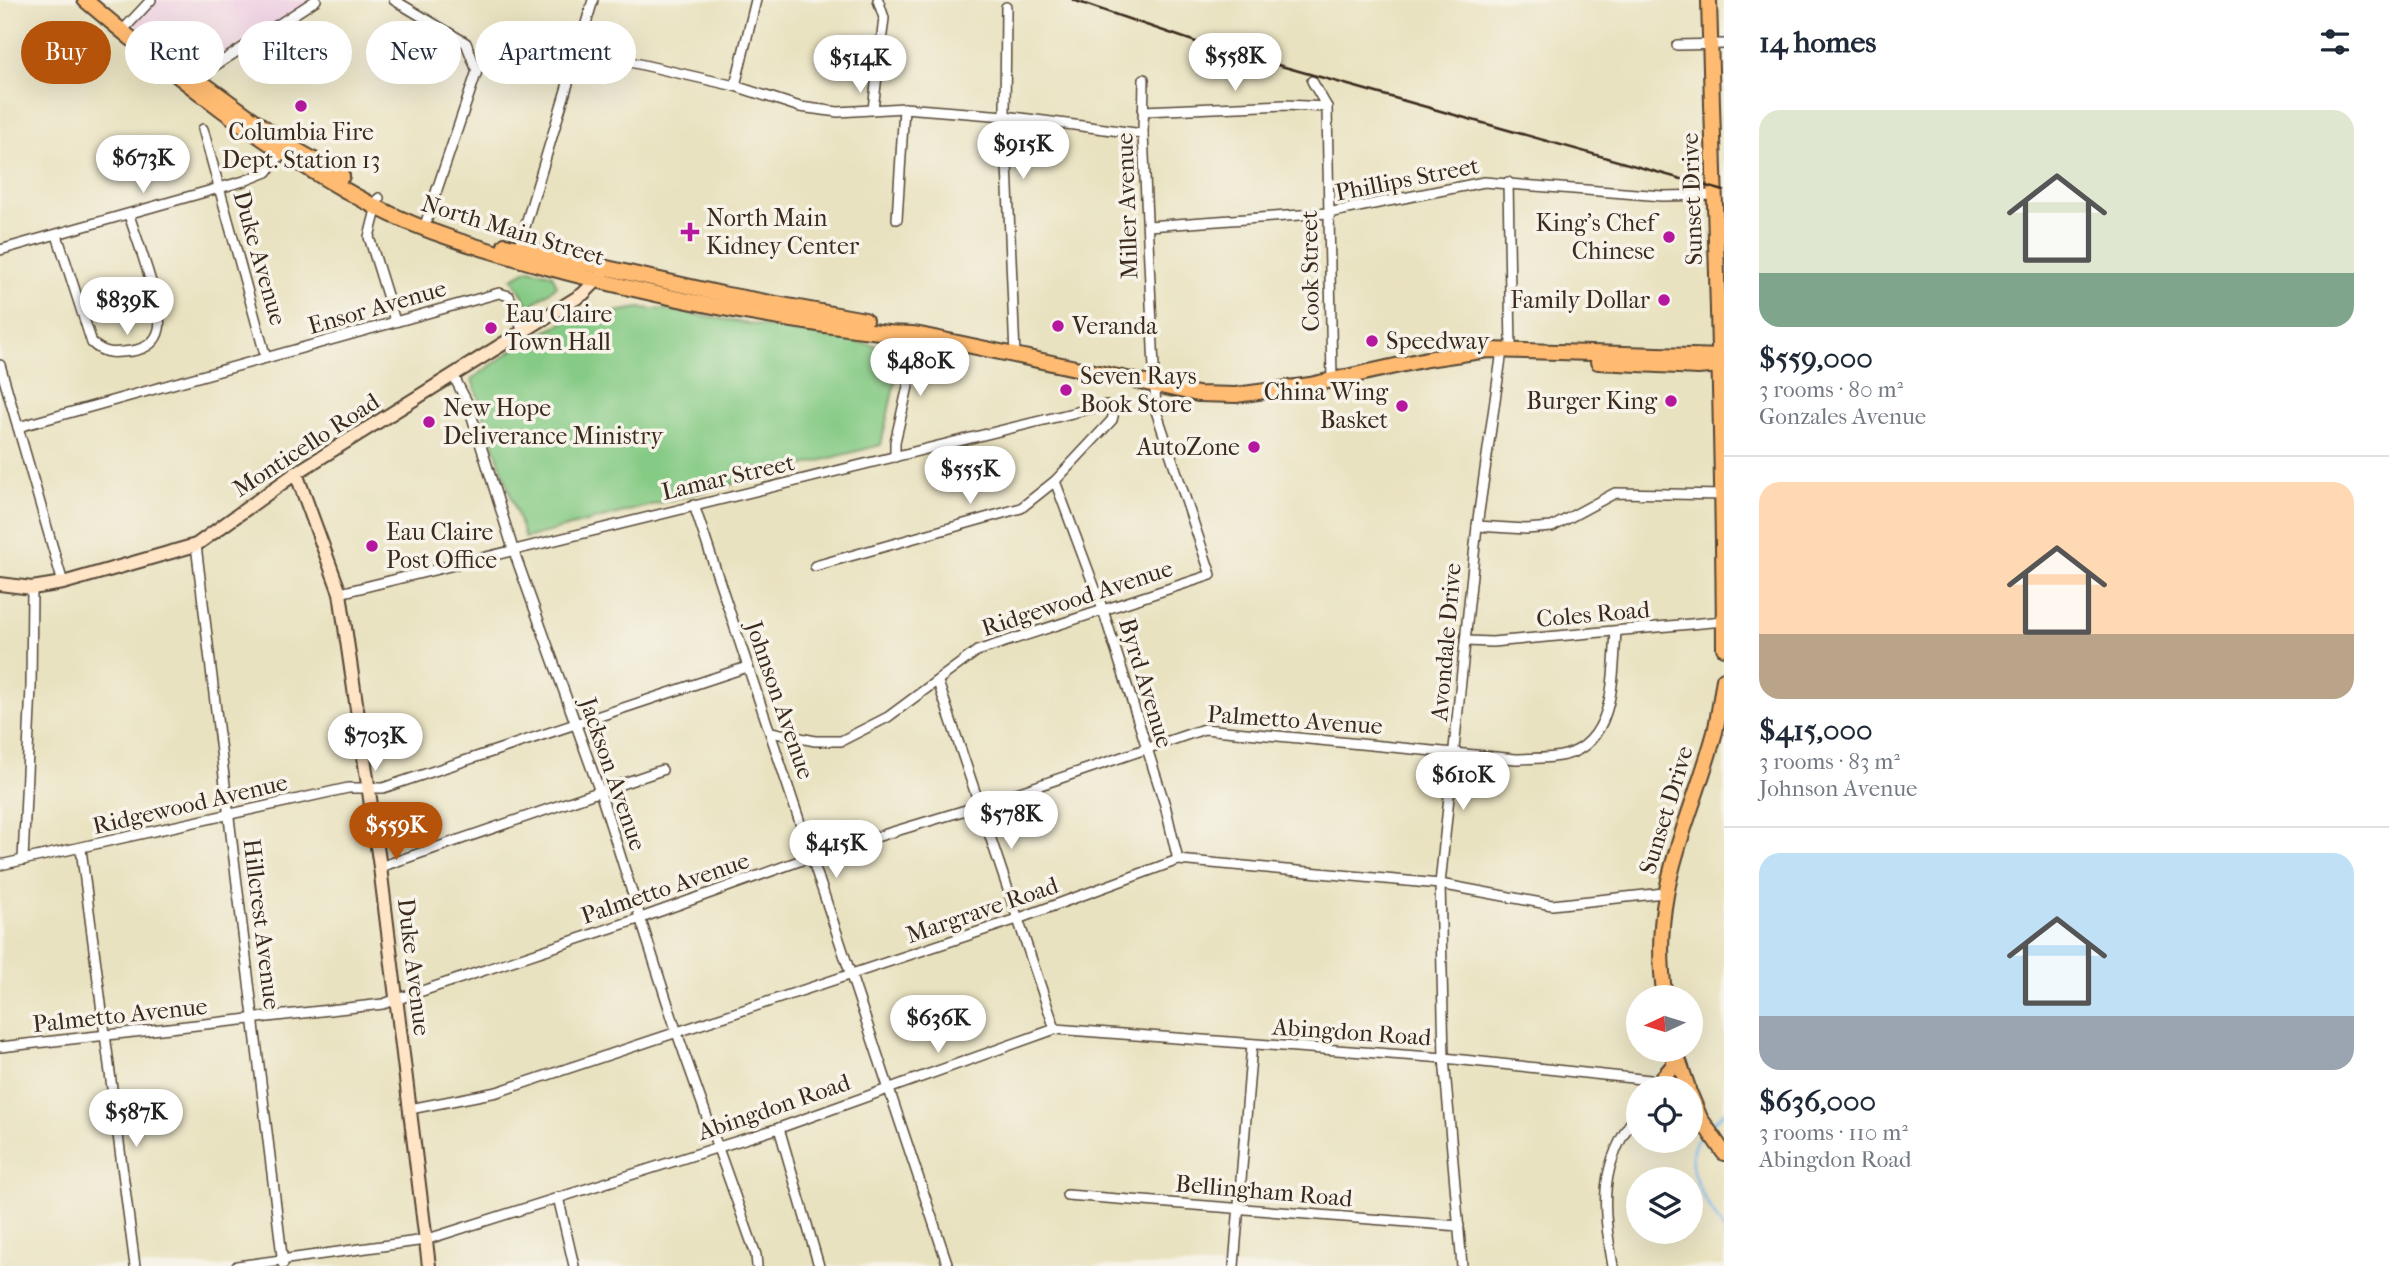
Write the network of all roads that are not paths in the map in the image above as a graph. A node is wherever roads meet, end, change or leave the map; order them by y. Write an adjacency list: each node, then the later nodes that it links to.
1 (85, 0): 13 (main road, North Main Street)
2 (100, 0): 13 (main road, North Main Street)
3 (151, 0): 11 (street)
4 (316, 0): 22 (street)
5 (394, 0): 38 (street)
6 (593, 0): 12 (street)
7 (756, 0): 21 (street)
8 (878, 0): 25 (street)
9 (1709, 0): 14 (main road, Sunset Drive)
10 (1006, 6): 27 (street)
11 (132, 21)
12 (587, 21)
13 (125, 28)
14 (1717, 44): 15 (street); 33 (main road, Sunset Drive)
15 (1677, 45)
16 (636, 63): 21 (street)
17 (1144, 79): 26 (street, Miller Avenue)
18 (1312, 80): 23 (street, Cook Street)
19 (195, 84): 22 (main road, North Main Street)
20 (568, 84): 42 (street)
21 (735, 86): 25 (street)
22 (199, 87): 30 (main road, North Main Street)
23 (1327, 107): 26 (street); 35 (street, Cook Street)
24 (904, 108): 25 (street); 27 (street); 37 (street)
25 (873, 109)
26 (1143, 111): 29 (street, Miller Avenue)
27 (1005, 116): 29 (street); 48 (street)
28 (203, 129): 32 (street, Duke Avenue)
29 (1143, 134): 39 (street, Miller Avenue)
30 (285, 149): 32 (street); 34 (main road, North Main Street)
31 (1508, 182): 33 (street, Phillips Street); 35 (street, Phillips Street); 47 (street, Avondale Drive)
32 (219, 188): 36 (street); 49 (street, Duke Avenue)
33 (1715, 195): 50 (main road, Sunset Drive)
34 (378, 202): 38 (main road, North Main Street); 44 (street)
35 (1328, 213): 39 (street, Phillips Street); 53 (street, Cook Street)
36 (129, 215): 40 (street); 40 (street)
37 (897, 219)
38 (426, 225): 42 (main road, North Main Street)
39 (1148, 226): 54 (street, Miller Avenue)
40 (57, 235): 41 (street)
41 (0, 250)
42 (517, 254): 43 (main road, North Main Street)
43 (602, 275): 45 (street, Monticello Road); 46 (main road, North Main Street)
44 (395, 321): 45 (street, Ensor Avenue); 49 (street, Ensor Avenue)
45 (523, 331): 52 (street, Monticello Road)
46 (914, 334): 48 (main road, North Main Street); 56 (street)
47 (1506, 354): 50 (main road, North Main Street); 53 (main road, North Main Street); 61 (street, Avondale Drive)
48 (1015, 355): 54 (main road, North Main Street)
49 (266, 358): 55 (street, Ensor Avenue)
50 (1722, 361): 59 (main road, Sunset Drive)
51 (0, 365): 55 (street)
52 (453, 375): 57 (street, Monticello Road); 63 (street, Jackson Avenue)
53 (1332, 380): 54 (main road, North Main Street)
54 (1153, 383): 65 (street, Miller Avenue)
55 (18, 427): 66 (street)
56 (895, 457): 58 (street, Lamar Street); 60 (street, Lamar Street)
57 (296, 473): 62 (street, Monticello Road); 69 (street, Duke Avenue)
58 (1055, 481): 64 (street); 70 (street, Byrd Avenue)
59 (1722, 495): 61 (street); 71 (main road, Sunset Drive)
60 (694, 505): 63 (street, Lamar Street); 75 (street, Johnson Avenue)
61 (1477, 526): 73 (street, Avondale Drive)
62 (196, 545): 66 (street, Monticello Road); 86 (street, Hillcrest Avenue)
63 (513, 549): 69 (street, Lamar Street); 78 (street, Jackson Avenue)
64 (814, 566)
65 (1211, 575): 70 (street, Ridgewood Avenue)
66 (63, 583): 68 (street, Monticello Road)
67 (0, 584): 68 (street, Monticello Road)
68 (32, 588): 89 (street)
69 (341, 593): 83 (street, Duke Avenue)
70 (1103, 610): 77 (street, Ridgewood Avenue); 80 (street, Byrd Avenue)
71 (1724, 621): 72 (street, Coles Road); 74 (main road, Sunset Drive)
72 (1616, 631): 73 (street, Coles Road); 81 (street, Palmetto Avenue)
73 (1466, 641): 81 (street, Avondale Drive)
74 (1724, 648)
75 (747, 667): 78 (street, Ridgewood Avenue); 79 (street, Johnson Avenue)
76 (1724, 679): 94 (main road, Sunset Drive)
77 (937, 682): 79 (street, Ridgewood Avenue); 85 (street)
78 (576, 723): 83 (street, Ridgewood Avenue); 84 (street, Jackson Avenue)
79 (771, 732): 88 (street, Johnson Avenue)
80 (1146, 749): 81 (street, Palmetto Avenue); 85 (street, Palmetto Avenue); 90 (street, Byrd Avenue)
81 (1455, 752): 93 (street, Avondale Drive)
82 (662, 771): 84 (street)
83 (369, 789): 86 (street, Ridgewood Avenue); 92 (street, Duke Avenue)
84 (600, 792): 92 (street); 95 (street, Jackson Avenue)
85 (979, 806): 88 (street, Palmetto Avenue); 96 (street)
86 (228, 814): 87 (street, Ridgewood Avenue); 100 (street, Hillcrest Avenue)
87 (81, 849): 89 (street, Ridgewood Avenue); 103 (street)
88 (813, 856): 95 (street, Palmetto Avenue); 97 (street, Johnson Avenue)
89 (23, 860): 91 (street, Ridgewood Avenue)
90 (1178, 860): 93 (street, Margrave Road); 96 (street, Margrave Road)
91 (0, 865)
92 (380, 867): 99 (street, Duke Avenue)
93 (1440, 884): 94 (street, Margrave Road); 106 (street, Avondale Drive)
94 (1664, 893): 98 (main road, Sunset Drive)
95 (641, 918): 99 (street, Palmetto Avenue); 102 (street, Jackson Avenue)
96 (1020, 918): 97 (street, Margrave Road); 101 (street)
97 (851, 975): 102 (street, Margrave Road); 108 (street, Johnson Avenue)
98 (1664, 985)
99 (397, 999): 100 (street, Palmetto Avenue); 109 (street, Duke Avenue)
100 (254, 1020): 103 (street, Palmetto Avenue); 120 (street, Hillcrest Avenue)
101 (1055, 1029): 104 (street, Abingdon Road); 108 (street, Abingdon Road)
102 (677, 1033): 109 (street, Margrave Road); 113 (street, Jackson Avenue)
103 (107, 1036): 105 (street, Palmetto Avenue); 121 (street)
104 (1252, 1044): 106 (street, Abingdon Road); 117 (street)
105 (0, 1047)
106 (1444, 1058): 107 (street, Abingdon Road); 118 (street, Avondale Drive)
107 (1626, 1081)
108 (888, 1088): 111 (street, Abingdon Road); 127 (street, Johnson Avenue)
109 (410, 1109): 119 (street, Duke Avenue)
110 (1703, 1121): 114 (main road)
111 (779, 1128): 113 (street, Abingdon Road); 126 (street)
112 (1626, 1130): 130 (street)
113 (718, 1147): 116 (street, Abingdon Road); 125 (street, Jackson Avenue)
114 (1724, 1153)
115 (1067, 1195): 117 (street, Bellingham Road)
116 (558, 1197): 119 (street, Abingdon Road); 124 (street)
117 (1240, 1208): 118 (street, Bellingham Road); 128 (street)
118 (1459, 1226): 129 (street, Avondale Drive)
119 (425, 1240): 120 (street, Abingdon Road); 123 (street, Duke Avenue)
120 (282, 1263): 122 (street, Abingdon Road)
121 (135, 1266)
122 (237, 1266)
123 (429, 1266)
124 (574, 1266)
125 (757, 1266)
126 (819, 1266)
127 (948, 1266)
128 (1234, 1266)
129 (1462, 1266)
130 (1613, 1266)

